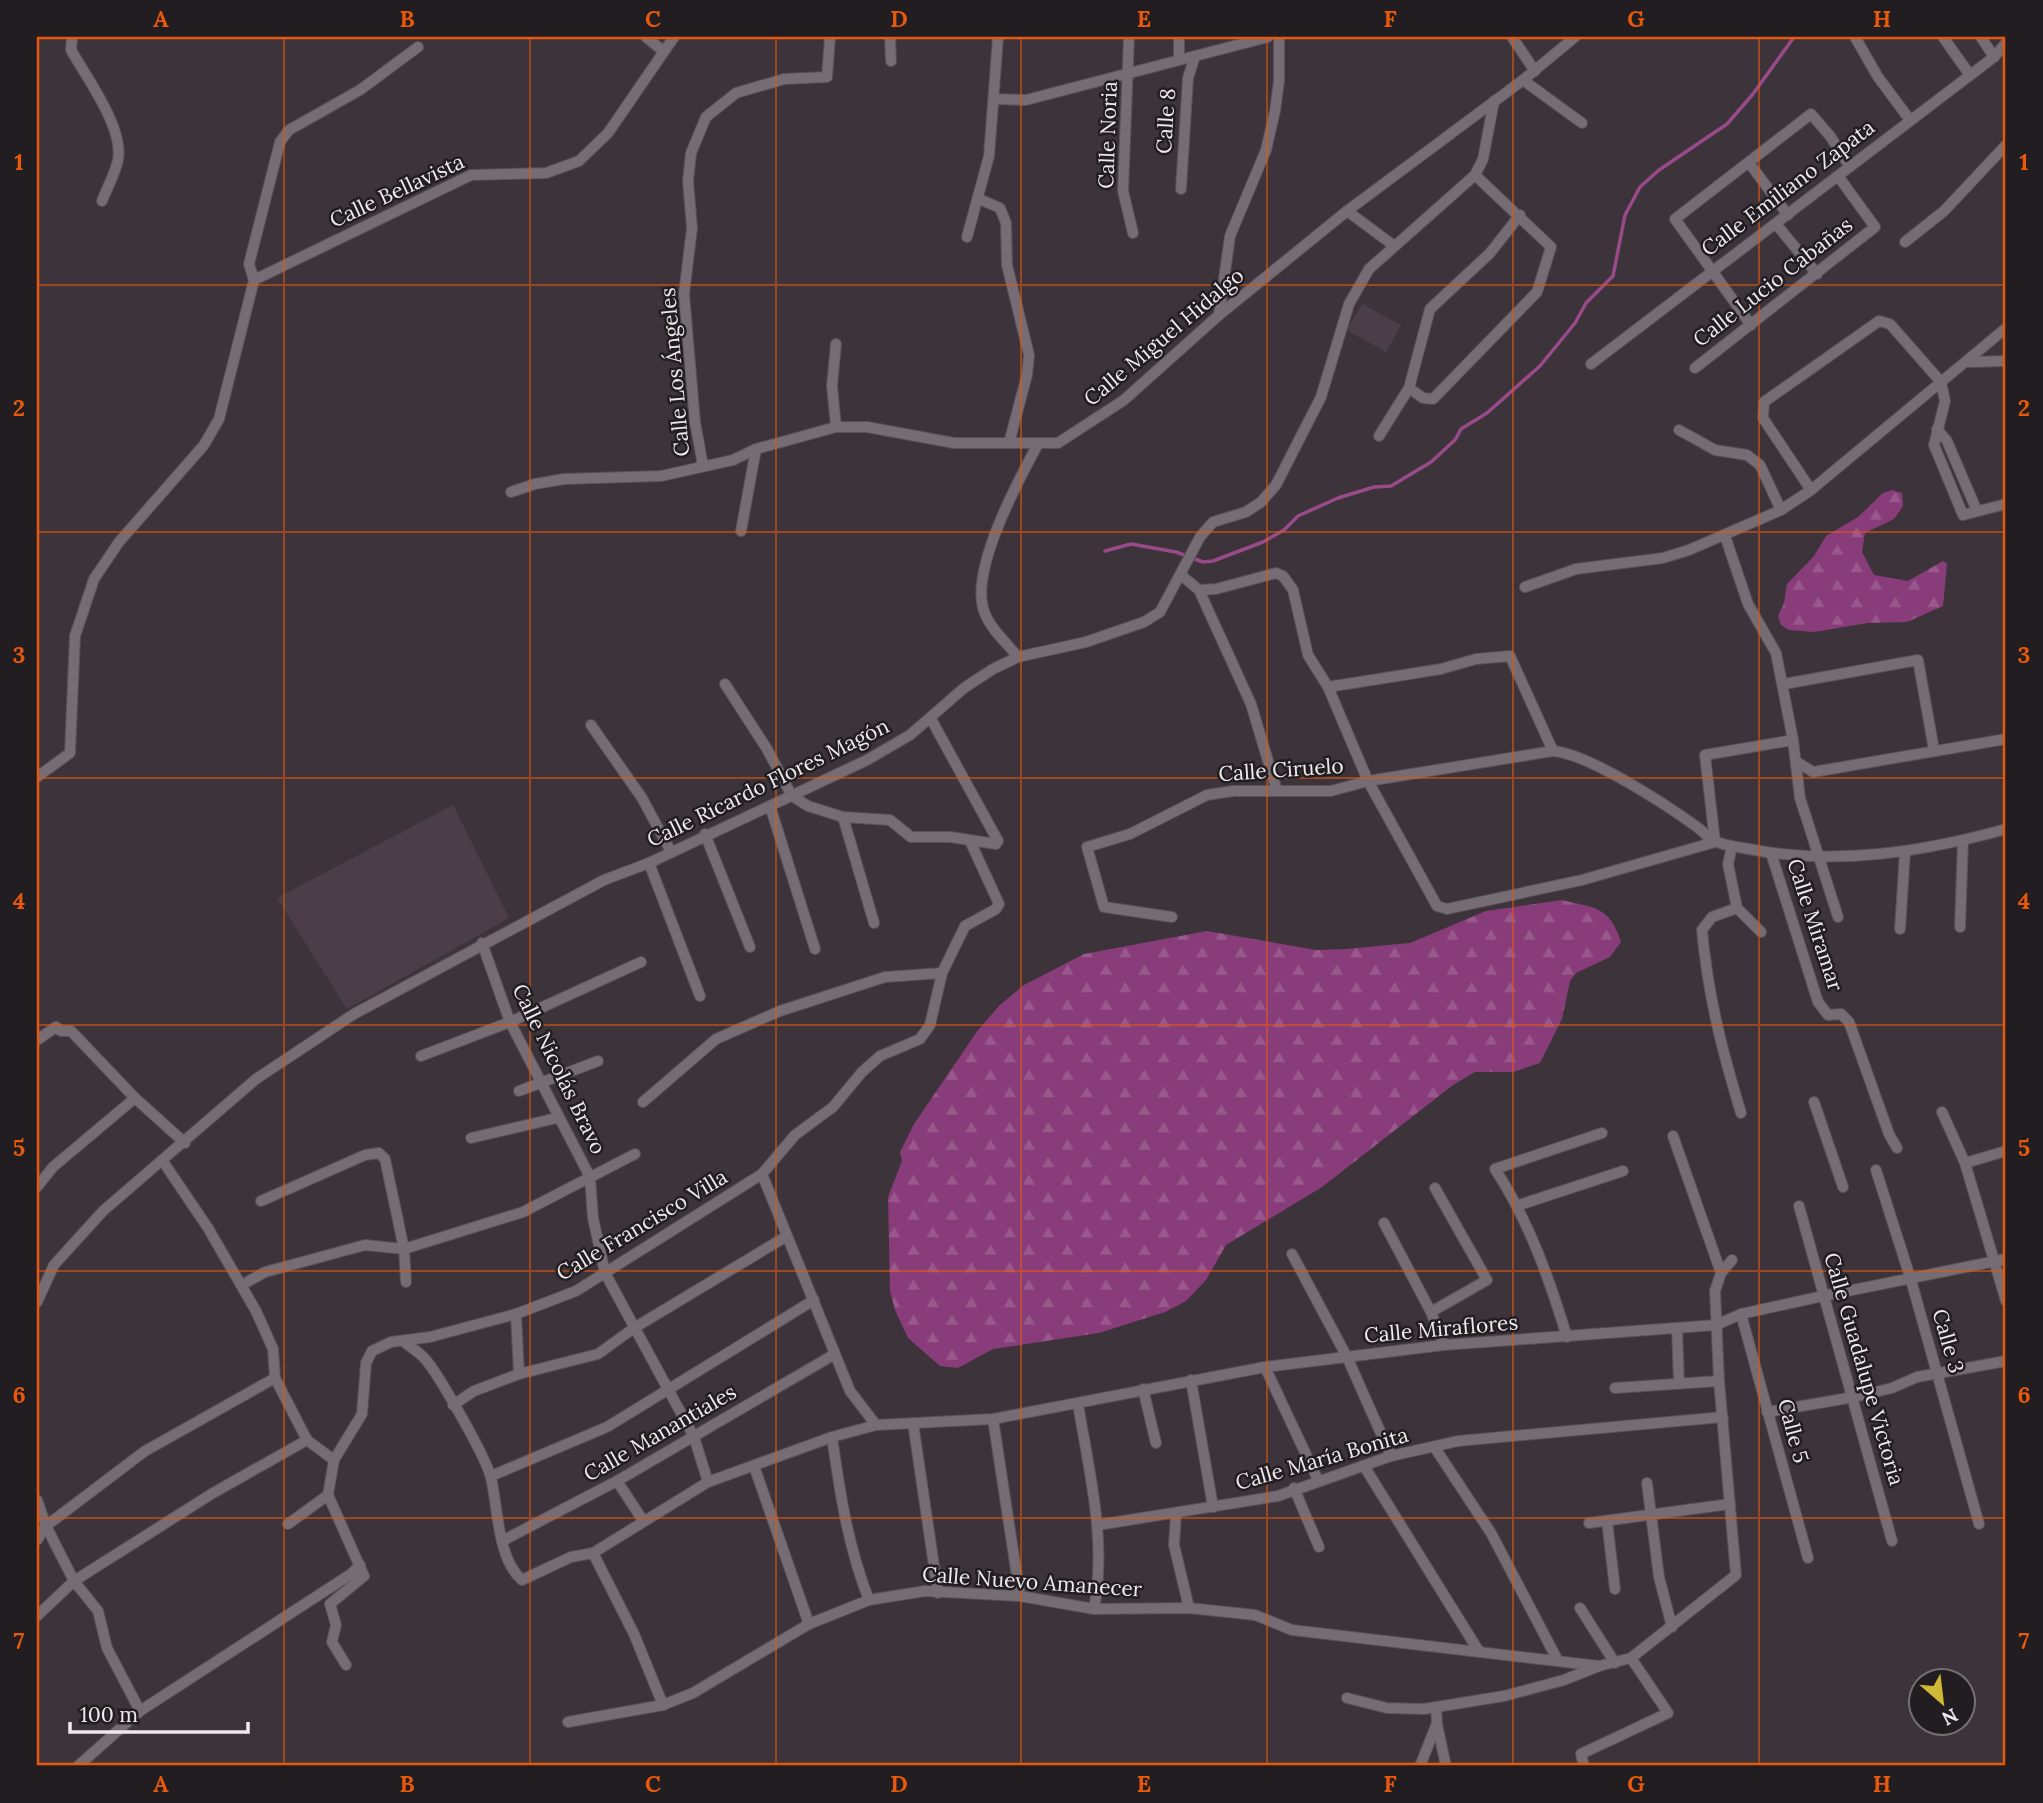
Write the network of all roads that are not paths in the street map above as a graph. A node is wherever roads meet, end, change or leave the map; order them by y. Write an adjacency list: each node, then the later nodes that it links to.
1 (72, 37): 38 (street)
2 (646, 37): 18 (street)
3 (674, 37): 18 (street, Calle Bellavista)
4 (830, 37): 66 (street, Calle Los Ángeles)
5 (890, 37): 22 (street)
6 (998, 37): 27 (street)
7 (1129, 37): 24 (street, Calle Noria)
8 (1179, 37): 21 (street, Calle 8)
9 (1268, 37): 19 (street)
10 (1279, 37): 50 (street)
11 (1513, 37): 23 (street)
12 (1575, 37): 23 (street, Calle Miguel Hidalgo)
13 (1855, 37): 29 (street)
14 (1943, 37): 25 (street)
15 (1981, 37): 20 (street)
16 (2006, 44): 20 (street, Calle Emiliano Zapata)
17 (418, 47): 49 (street)
18 (663, 51): 49 (street, Calle Bellavista)
19 (1195, 56): 21 (street); 36 (street, Calle 8)
20 (1994, 57): 25 (street, Calle Emiliano Zapata)
21 (1179, 60): 24 (street)
22 (891, 61)
23 (1535, 71): 26 (street, Calle Miguel Hidalgo)
24 (1130, 74): 27 (street); 43 (street, Calle Noria)
25 (1970, 75): 29 (street, Calle Emiliano Zapata)
26 (1523, 80): 28 (street, Calle Miguel Hidalgo); 30 (street)
27 (994, 99): 37 (street)
28 (1494, 101): 34 (street); 39 (street, Calle Miguel Hidalgo)
29 (1910, 120): 33 (street, Calle Emiliano Zapata)
30 (1582, 123)
31 (2006, 145): 45 (street)
32 (1750, 164): 33 (street); 41 (street); 47 (street)
33 (1850, 167): 35 (street, Calle Emiliano Zapata)
34 (1475, 176): 40 (street); 46 (street, Calle Ricardo Flores Magón)
35 (1838, 176): 41 (street, Calle Emiliano Zapata); 48 (street, Calle Lucio Cabañas)
36 (1181, 189)
37 (979, 199): 44 (street); 63 (street)
38 (102, 201)
39 (1347, 211): 46 (street); 50 (street, Calle Miguel Hidalgo)
40 (1520, 215): 59 (street); 59 (street)
41 (1788, 215): 42 (street, Calle Emiliano Zapata)
42 (1776, 223): 47 (street, Calle Emiliano Zapata); 48 (street)
43 (1133, 233)
44 (967, 237)
45 (1905, 242)
46 (1394, 245): 73 (street, Calle Ricardo Flores Magón)
47 (1711, 270): 51 (street); 56 (street, Calle Emiliano Zapata)
48 (1817, 274): 51 (street, Calle Lucio Cabañas)
49 (254, 280): 88 (street)
50 (1219, 315): 64 (street, Calle Miguel Hidalgo)
51 (1751, 325): 57 (street, Calle Lucio Cabañas)
52 (2006, 328): 55 (street)
53 (836, 344): 60 (street)
54 (2006, 361): 55 (street)
55 (1969, 362): 58 (street)
56 (1591, 364)
57 (1695, 368)
58 (1941, 382): 67 (street); 67 (street); 69 (street)
59 (1409, 388): 62 (street)
60 (836, 427): 63 (street, Calle Miguel Hidalgo); 65 (street, Calle Miguel Hidalgo)
61 (1679, 430): 70 (street)
62 (1379, 436)
63 (1009, 443): 64 (street, Calle Miguel Hidalgo)
64 (1038, 444): 76 (street)
65 (756, 449): 66 (street, Calle Miguel Hidalgo); 71 (street)
66 (703, 466): 68 (street, Calle Miguel Hidalgo)
67 (1811, 490): 70 (street)
68 (511, 492)
69 (2006, 503)
70 (1781, 510): 72 (street)
71 (741, 531)
72 (1725, 536): 74 (street); 78 (street)
73 (1181, 575): 75 (street); 76 (street, Calle Ricardo Flores Magón)
74 (1525, 587)
75 (1199, 590): 79 (street); 90 (street)
76 (1018, 657): 80 (street, Calle Ricardo Flores Magón)
77 (725, 684): 91 (street)
78 (1784, 684): 83 (street); 84 (street)
79 (1328, 687): 85 (street); 89 (street)
80 (931, 719): 91 (street, Calle Ricardo Flores Magón); 97 (street)
81 (591, 725): 101 (street)
82 (2006, 739): 84 (street)
83 (1793, 740): 86 (street); 99 (street)
84 (1934, 750): 87 (street)
85 (1553, 751): 89 (street, Calle Ciruelo); 99 (street)
86 (1797, 762): 87 (street); 92 (street)
87 (1814, 772): 92 (street)
88 (37, 777)
89 (1368, 781): 90 (street, Calle Ciruelo); 99 (street)
90 (1277, 791): 107 (street, Calle Ciruelo)
91 (792, 796): 93 (street, Calle Ricardo Flores Magón); 94 (street)
92 (1800, 798): 104 (street)
93 (769, 806): 96 (street, Calle Ricardo Flores Magón); 115 (street)
94 (844, 817): 97 (street); 109 (street)
95 (2006, 829): 98 (street)
96 (705, 834): 101 (street, Calle Ricardo Flores Magón); 114 (street)
97 (970, 841): 117 (street, Calle Francisco Villa)
98 (1963, 841): 102 (street); 110 (street)
99 (1715, 842): 100 (street)
100 (1732, 846): 103 (street); 106 (street)
101 (670, 850): 105 (street, Calle Ricardo Flores Magón)
102 (1905, 852): 104 (street); 111 (street)
103 (1771, 853): 104 (street); 135 (street, Calle Miramar)
104 (1818, 855): 108 (street)
105 (649, 863): 113 (street, Calle Ricardo Flores Magón); 118 (street)
106 (1737, 908): 112 (street); 129 (street)
107 (1172, 917)
108 (1838, 917)
109 (874, 923)
110 (1960, 927)
111 (1900, 929)
112 (1761, 932)
113 (482, 943): 119 (street, Calle Nicolás Bravo); 134 (street, Calle Ricardo Flores Magón)
114 (750, 947)
115 (815, 949)
116 (642, 962): 119 (street)
117 (942, 973): 126 (street); 142 (street, Calle Francisco Villa)
118 (700, 996)
119 (510, 1022): 121 (street); 123 (street, Calle Nicolás Bravo)
120 (38, 1038): 125 (street)
121 (421, 1056)
122 (598, 1061): 123 (street)
123 (542, 1083): 124 (street); 130 (street, Calle Nicolás Bravo)
124 (519, 1091)
125 (135, 1098): 134 (street); 144 (street)
126 (643, 1102)
127 (1814, 1102): 145 (street)
128 (1942, 1112): 139 (street)
129 (1741, 1114)
130 (557, 1118): 133 (street); 143 (street, Calle Nicolás Bravo)
131 (1602, 1133): 148 (street)
132 (1673, 1136): 157 (street)
133 (471, 1138)
134 (185, 1143): 138 (street, Calle Ricardo Flores Magón)
135 (1897, 1148)
136 (2006, 1151): 139 (street)
137 (635, 1154): 143 (street)
138 (162, 1160): 160 (street); 164 (street, Calle Ricardo Flores Magón)
139 (1965, 1163): 155 (street)
140 (1876, 1170): 158 (street, Calle 3)
141 (1623, 1171): 148 (street)
142 (762, 1174): 151 (street); 156 (street, Calle Francisco Villa)
143 (590, 1177): 152 (street); 156 (street, Calle Nicolás Bravo)
144 (37, 1187)
145 (1843, 1187)
146 (1435, 1188): 165 (street)
147 (261, 1201): 152 (street)
148 (1519, 1205): 172 (street)
149 (1799, 1206): 161 (street, Calle Guadalupe Victoria)
150 (1384, 1223): 165 (street)
151 (787, 1236): 162 (street); 169 (street)
152 (404, 1249): 159 (street); 160 (street)
153 (1292, 1254): 176 (street)
154 (1732, 1260): 157 (street)
155 (2001, 1260): 158 (street, Calle Miraflores); 163 (street)
156 (605, 1273): 166 (street, Calle Francisco Villa); 169 (street, Calle Nicolás Bravo)
157 (1721, 1273): 168 (street)
158 (1911, 1280): 161 (street, Calle Miraflores); 180 (street, Calle 3)
159 (406, 1282)
160 (242, 1285): 182 (street)
161 (1823, 1296): 167 (street, Calle Miraflores); 189 (street, Calle Guadalupe Victoria)
162 (814, 1300): 175 (street); 186 (street)
163 (2006, 1301)
164 (37, 1302)
165 (1431, 1312): 174 (street)
166 (516, 1314): 171 (street, Calle Francisco Villa); 181 (street)
167 (1741, 1314): 168 (street, Calle Miraflores); 192 (street, Calle 5)
168 (1716, 1325): 170 (street, Calle Miraflores); 184 (street)
169 (634, 1328): 181 (street); 186 (street, Calle Nicolás Bravo)
170 (1677, 1328): 172 (street, Calle Miraflores); 185 (street)
171 (430, 1337): 173 (street, Calle Francisco Villa); 177 (street)
172 (1567, 1337): 174 (street, Calle Miraflores)
173 (404, 1342): 177 (street); 203 (street, Calle Francisco Villa)
174 (1444, 1345): 176 (street, Calle Miraflores)
175 (835, 1354): 196 (street); 197 (street, Calle Manantiales)
176 (1346, 1357): 179 (street, Calle Miraflores); 202 (street)
177 (425, 1359): 191 (street)
178 (2006, 1361): 180 (street)
179 (1265, 1367): 183 (street, Calle Miraflores); 207 (street)
180 (1937, 1373): 189 (street); 222 (street, Calle 3)
181 (519, 1374): 191 (street)
182 (275, 1378): 199 (street); 224 (street)
183 (1191, 1380): 188 (street, Calle Miraflores); 215 (street)
184 (1719, 1381): 185 (street); 193 (street)
185 (1679, 1383): 187 (street)
186 (669, 1387): 197 (street, Calle Nicolás Bravo); 206 (street)
187 (1615, 1388)
188 (1143, 1389): 190 (street, Calle Miraflores); 200 (street)
189 (1854, 1397): 192 (street); 227 (street, Calle Guadalupe Victoria)
190 (1078, 1404): 194 (street, Calle Miraflores); 223 (street)
191 (453, 1405): 206 (street)
192 (1767, 1412): 230 (street, Calle 5)
193 (1723, 1417): 201 (street, Calle María Bonita); 214 (street)
194 (993, 1419): 195 (street, Calle Miraflores); 235 (street)
195 (914, 1423): 196 (street, Calle Miraflores); 234 (street)
196 (876, 1424): 198 (street, Calle Miraflores)
197 (694, 1437): 208 (street, Calle Manantiales); 209 (street, Calle Nicolás Bravo)
198 (832, 1437): 204 (street, Calle Miraflores); 236 (street)
199 (307, 1440): 203 (street); 232 (street)
200 (1156, 1443)
201 (1435, 1448): 202 (street, Calle María Bonita); 245 (street)
202 (1391, 1456): 205 (street, Calle María Bonita)
203 (334, 1460): 212 (street, Calle Francisco Villa)
204 (754, 1466): 209 (street, Calle Miraflores); 241 (street)
205 (1364, 1466): 207 (street, Calle María Bonita); 243 (street)
206 (491, 1476): 226 (street)
207 (1318, 1480): 211 (street, Calle María Bonita)
208 (617, 1481): 218 (street); 226 (street, Calle Manantiales)
209 (708, 1482): 218 (street, Calle Miraflores)
210 (1647, 1483): 217 (street)
211 (1294, 1488): 215 (street, Calle María Bonita); 228 (street)
212 (328, 1495): 221 (street); 231 (street)
213 (37, 1500): 224 (street)
214 (1730, 1504): 217 (street); 242 (street)
215 (1213, 1507): 216 (street, Calle María Bonita)
216 (1176, 1513): 223 (street, Calle María Bonita); 237 (street)
217 (1650, 1515): 219 (street); 242 (street)
218 (642, 1519): 229 (street, Calle Miraflores)
219 (1607, 1521): 220 (street); 233 (street)
220 (1589, 1523)
221 (288, 1524)
222 (1979, 1524)
223 (1098, 1525): 239 (street)
224 (46, 1526): 225 (street); 232 (street)
225 (37, 1540)
226 (502, 1541): 229 (street, Calle Miraflores)
227 (1892, 1541)
228 (1319, 1547)
229 (593, 1553): 250 (street)
230 (1808, 1558)
231 (360, 1564): 247 (street); 252 (street)
232 (74, 1581): 240 (street); 252 (street)
233 (1615, 1589)
234 (938, 1593): 235 (street, Calle Nuevo Amanecer); 236 (street, Calle Nuevo Amanecer)
235 (1020, 1596): 239 (street, Calle Nuevo Amanecer)
236 (869, 1600): 241 (street, Calle Nuevo Amanecer)
237 (1189, 1608): 239 (street, Calle Nuevo Amanecer); 243 (street, Calle Nuevo Amanecer)
238 (1580, 1608): 246 (street)
239 (1094, 1609)
240 (37, 1616)
241 (809, 1624): 250 (street, Calle Nuevo Amanecer)
242 (1672, 1627): 244 (street)
243 (1478, 1650): 245 (street, Calle Nuevo Amanecer)
244 (1631, 1658): 246 (street); 258 (street)
245 (1557, 1659): 248 (street, Calle Nuevo Amanecer)
246 (1615, 1663): 248 (street)
247 (346, 1665)
248 (1600, 1666): 251 (street)
249 (1347, 1699): 251 (street)
250 (663, 1705): 253 (street, Calle Nuevo Amanecer)
251 (1436, 1707): 254 (street)
252 (140, 1711): 255 (street)
253 (568, 1722)
254 (1437, 1723): 256 (street); 257 (street)
255 (78, 1766)
256 (1420, 1766)
257 (1446, 1766)
258 (1584, 1766)

